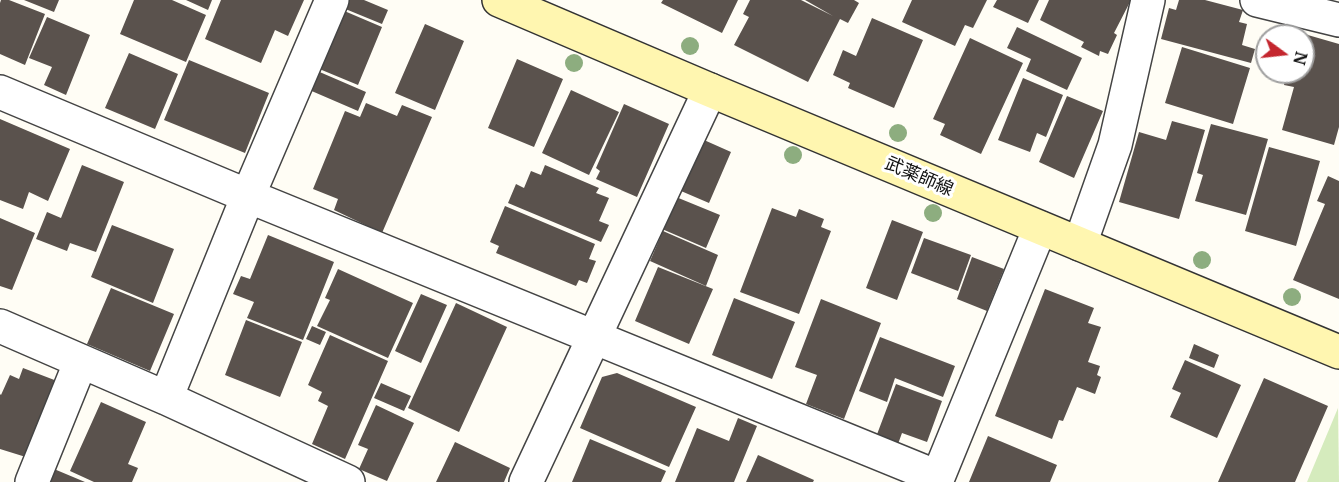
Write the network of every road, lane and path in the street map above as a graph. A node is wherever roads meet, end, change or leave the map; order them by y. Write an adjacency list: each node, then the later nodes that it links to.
1 (332, 0): 8 (street)
2 (1148, 0): 10 (street)
3 (1257, 0): 5 (street)
4 (512, 3): 6 (street, 武薬師線)
5 (1339, 20)
6 (710, 90): 9 (street, 武薬師線); 12 (street)
7 (0, 92): 8 (street)
8 (248, 196): 12 (street); 15 (street)
9 (1040, 228): 10 (street, 武薬師線); 16 (street)
10 (1080, 244): 13 (street, 武薬師線)
11 (0, 326): 14 (street)
12 (595, 337): 16 (street); 19 (street)
13 (1339, 352)
14 (81, 361): 15 (street); 17 (street)
15 (166, 398): 18 (street)
16 (937, 480)
17 (32, 482)
18 (348, 482)
19 (526, 482)

